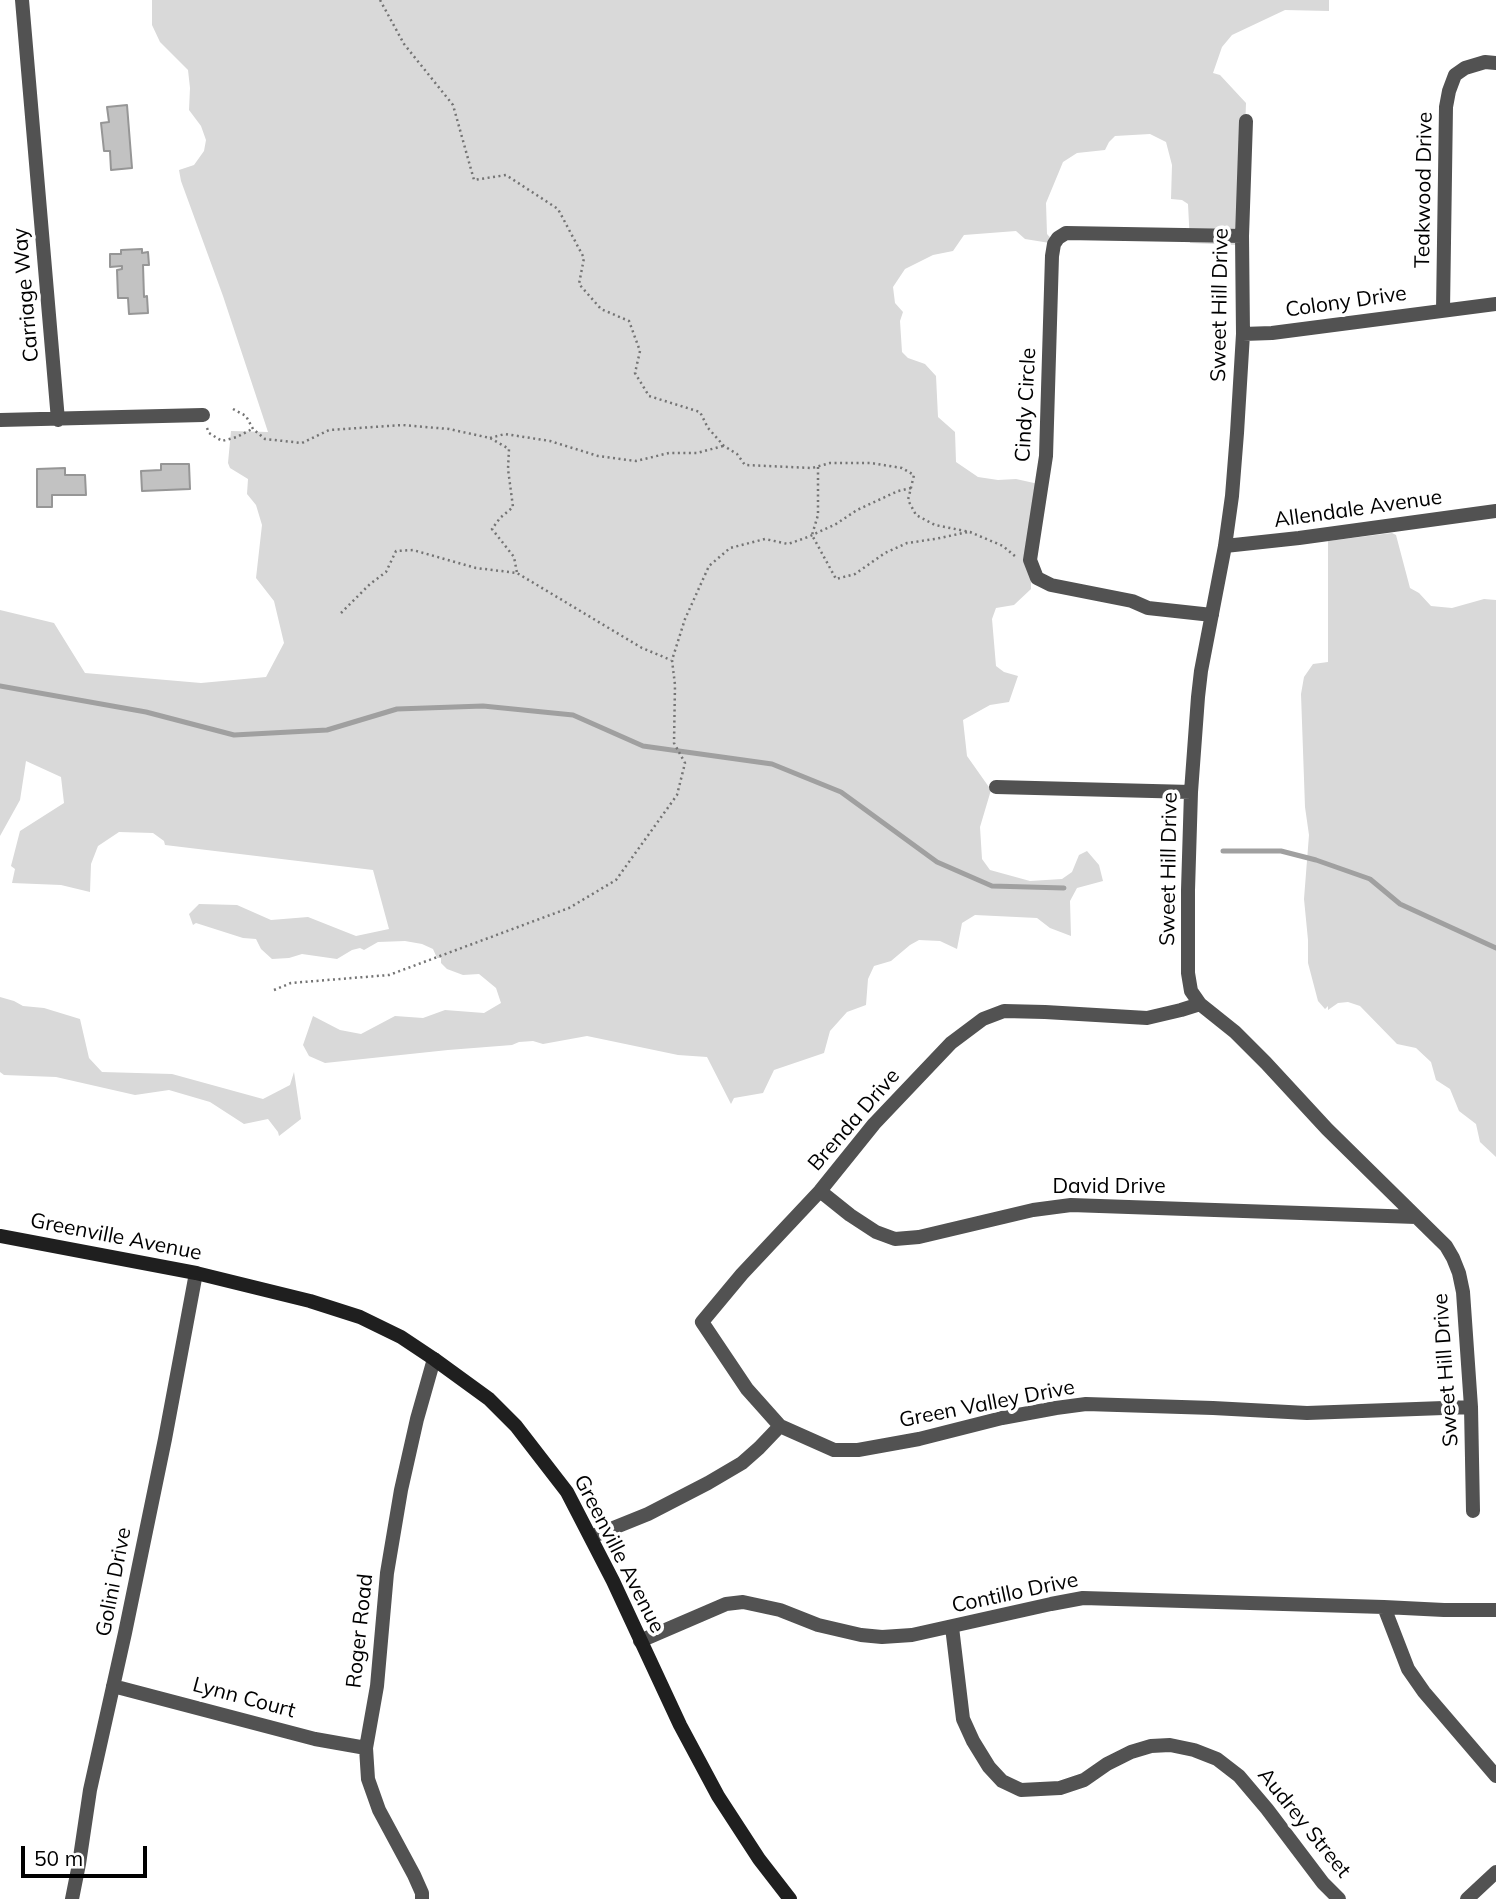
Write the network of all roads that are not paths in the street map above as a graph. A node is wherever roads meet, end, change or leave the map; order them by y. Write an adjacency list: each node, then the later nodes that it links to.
1 (22, 0): 10 (street, Carriage Way)
2 (1496, 62): 6 (street, Teakwood Drive)
3 (1246, 121): 4 (street, Sweet Hill Drive)
4 (1242, 236): 7 (street, Sweet Hill Drive); 13 (street, Cindy Circle)
5 (1496, 304): 6 (street, Colony Drive)
6 (1444, 310): 7 (street, Colony Drive)
7 (1243, 334): 12 (street, Sweet Hill Drive)
8 (202, 415): 10 (street)
9 (0, 420): 10 (street)
10 (58, 420)
11 (1496, 511): 12 (street, Allendale Avenue)
12 (1225, 546): 13 (street, Sweet Hill Drive)
13 (1212, 615): 15 (street, Sweet Hill Drive)
14 (996, 787): 15 (street)
15 (1192, 792): 16 (street, Sweet Hill Drive)
16 (1200, 1003): 17 (street, Brenda Drive); 18 (street, Sweet Hill Drive)
17 (820, 1191): 18 (street, David Drive); 23 (street, Brenda Drive)
18 (1416, 1217): 22 (street, Sweet Hill Drive)
19 (0, 1236): 20 (street, Greenville Avenue)
20 (196, 1273): 21 (street, Greenville Avenue); 30 (street, Golini Drive)
21 (435, 1359): 25 (street, Greenville Avenue); 31 (street, Roger Road)
22 (1471, 1407): 23 (street, Green Valley Drive); 24 (street, Sweet Hill Drive)
23 (780, 1426): 25 (street)
24 (1473, 1511)
25 (591, 1537): 29 (street, Greenville Avenue)
26 (1384, 1607): 27 (street, Contillo Drive); 28 (street, Contillo Drive); 32 (street)
27 (1496, 1610)
28 (952, 1627): 29 (street, Contillo Drive); 37 (street, Audrey Street)
29 (640, 1641): 36 (street, Greenville Avenue)
30 (113, 1686): 31 (street, Lynn Court); 34 (street, Golini Drive)
31 (366, 1748): 35 (street, Roger Road)
32 (1496, 1776)
33 (1496, 1872): 38 (street)
34 (72, 1899)
35 (422, 1899)
36 (790, 1899)
37 (1339, 1899)
38 (1466, 1899)

